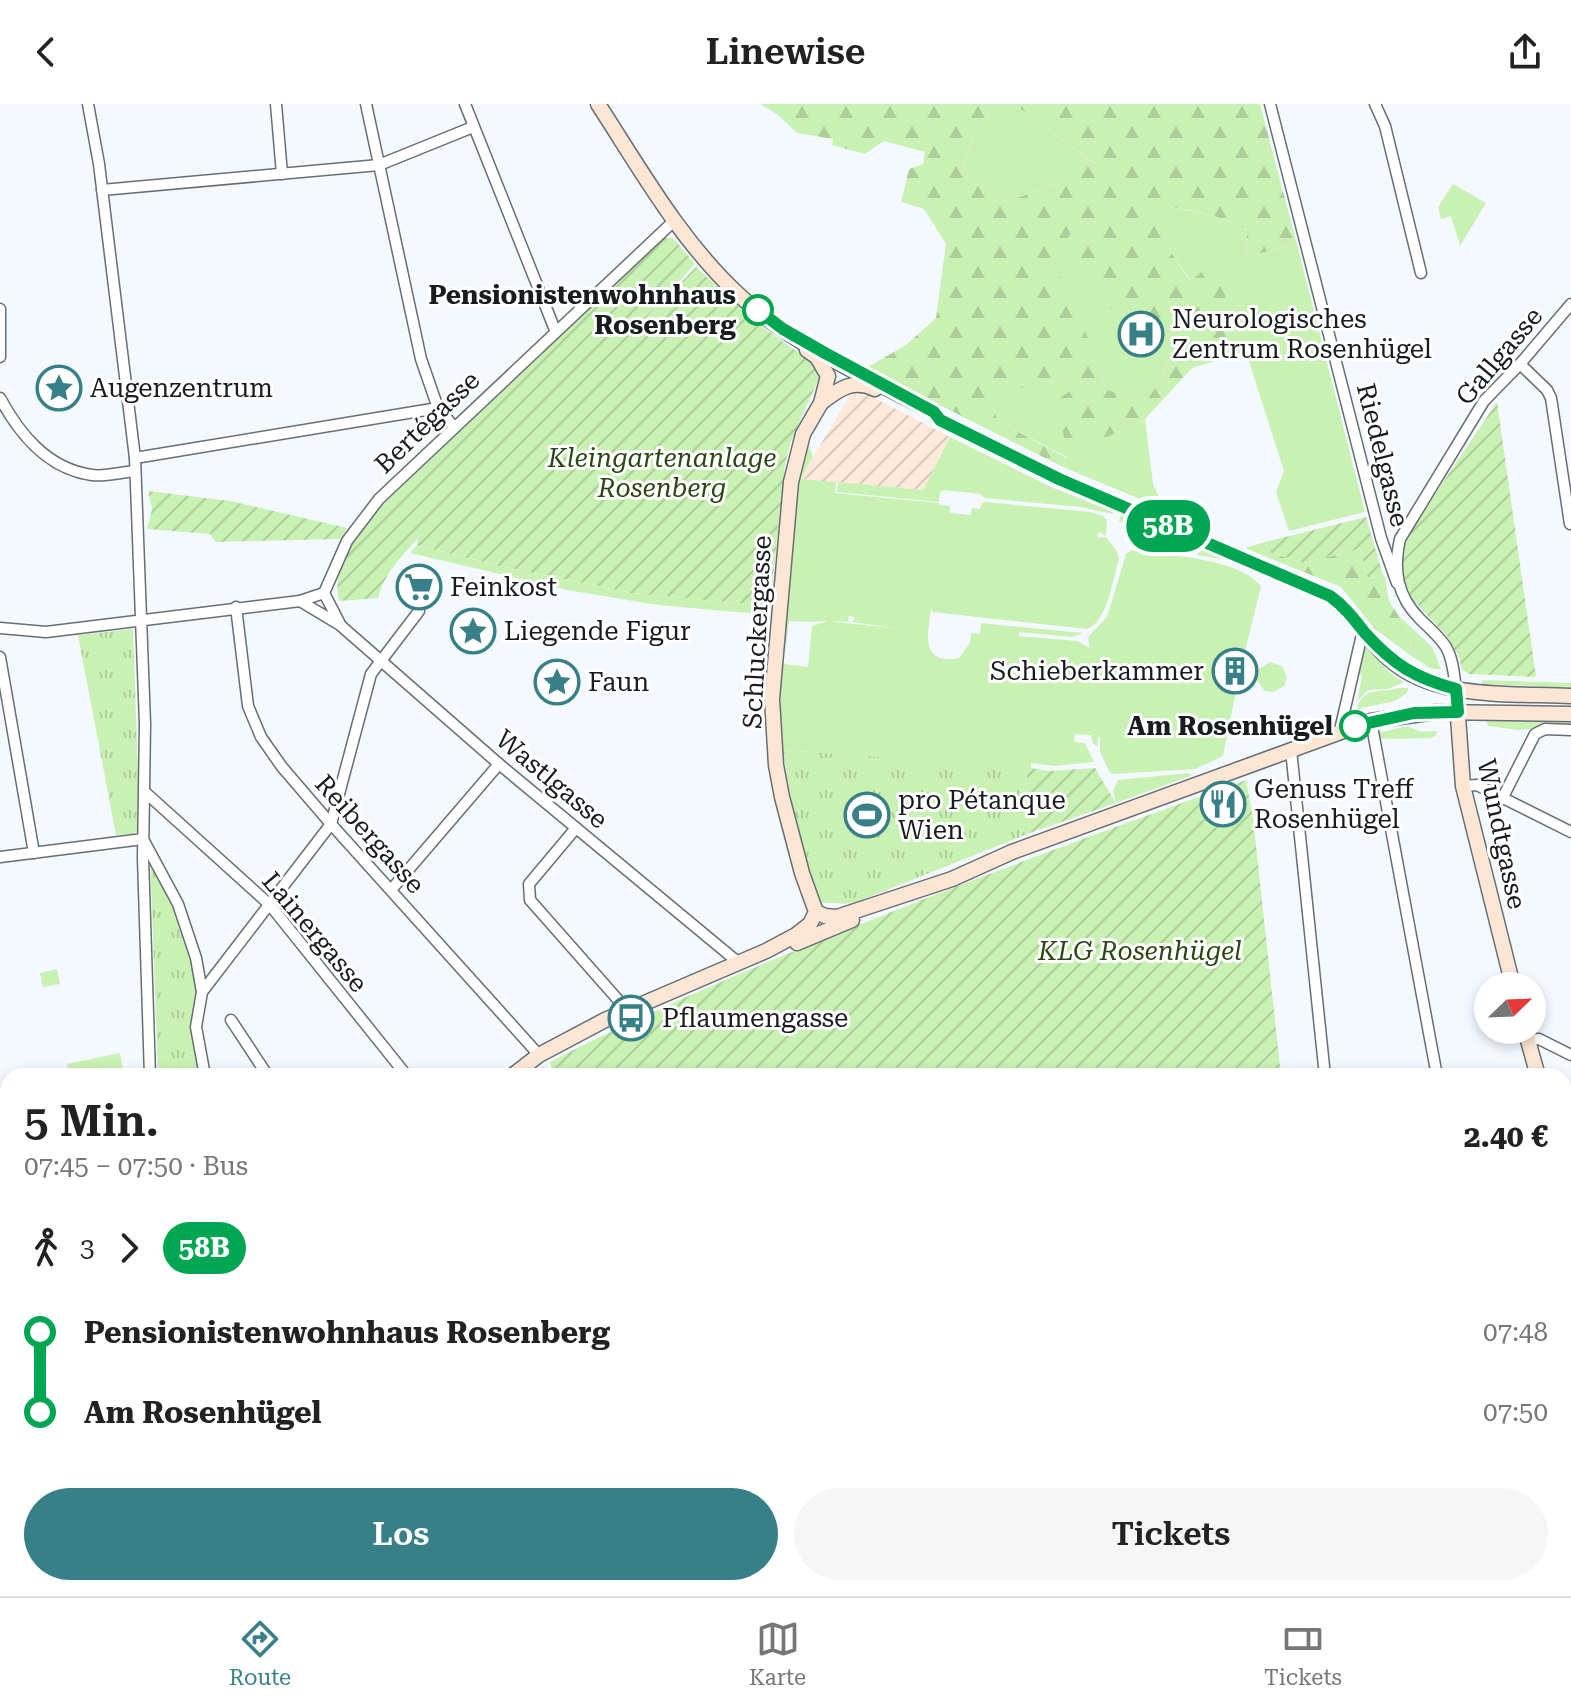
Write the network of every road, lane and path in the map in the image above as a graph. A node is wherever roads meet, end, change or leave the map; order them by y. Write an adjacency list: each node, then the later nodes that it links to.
1 (88, 104): 11 (street)
2 (276, 104): 10 (street)
3 (366, 104): 9 (street)
4 (465, 104): 8 (street)
5 (598, 104): 12 (main road)
6 (1270, 104): 29 (street, Riedelgasse)
7 (1375, 104): 13 (street)
8 (473, 127): 9 (street); 17 (street)
9 (379, 165): 10 (street); 22 (street)
10 (282, 174): 11 (street)
11 (102, 190): 25 (street)
12 (675, 220): 16 (main road); 17 (street, Bertégasse)
13 (1421, 273)
14 (1571, 304): 19 (street, Gallgasse)
15 (0, 309): 18 (street)
16 (783, 329): 21 (main road, Schluckergasse); 23 (main road)
17 (555, 330): 24 (street, Bertégasse)
18 (0, 357)
19 (1520, 364): 27 (street); 28 (street, Gallgasse)
20 (0, 398): 26 (street)
21 (821, 403): 23 (main road); 62 (main road, Schluckergasse)
22 (438, 408): 24 (street); 25 (street)
23 (940, 420): 38 (main road)
24 (454, 427): 31 (street, Bertégasse)
25 (135, 458): 26 (street)
26 (135, 471): 35 (street)
27 (1570, 524)
28 (1405, 528): 29 (street); 30 (street, Gallgasse)
29 (1381, 538): 30 (street, Riedelgasse)
30 (1397, 583): 41 (street)
31 (324, 593): 32 (street); 36 (street, Wastlgasse)
32 (300, 601): 33 (street); 36 (street, Wastlgasse)
33 (236, 607): 35 (street); 53 (street, Reibergasse)
34 (419, 611): 40 (street)
35 (142, 622): 37 (street); 51 (street)
36 (340, 625): 40 (street, Wastlgasse)
37 (0, 628)
38 (1363, 630): 41 (main road); 46 (street)
39 (0, 657): 57 (street)
40 (379, 660): 49 (street, Wastlgasse); 53 (street)
41 (1456, 689): 42 (main road); 43 (main road, Wundtgasse)
42 (1571, 696)
43 (1458, 712): 44 (main road); 45 (main road); 50 (main road, Wundtgasse)
44 (1571, 714)
45 (1371, 721): 46 (main road); 79 (street)
46 (1340, 730): 48 (main road)
47 (1571, 730): 52 (street)
48 (1291, 750): 60 (main road); 78 (street)
49 (499, 764): 54 (street, Wastlgasse); 59 (street)
50 (1463, 786): 52 (street); 65 (main road, Wundtgasse)
51 (146, 793): 56 (street); 61 (street, Lainergasse)
52 (1502, 799): 55 (street)
53 (331, 824): 59 (street, Reibergasse); 61 (street)
54 (576, 828): 64 (street, Wastlgasse); 67 (street)
55 (1571, 832)
56 (143, 839): 57 (street); 66 (street); 73 (street)
57 (34, 853): 58 (street)
58 (0, 857)
59 (391, 890): 71 (street, Reibergasse)
60 (882, 904): 62 (main road); 63 (main road)
61 (270, 905): 66 (street); 76 (street, Lainergasse)
62 (816, 912): 63 (main road)
63 (766, 951): 64 (main road)
64 (739, 963): 67 (main road)
65 (1510, 972)
66 (202, 992): 74 (street)
67 (627, 1010): 71 (main road)
68 (231, 1020): 75 (street)
69 (1546, 1042): 72 (street)
70 (1529, 1044): 80 (main road)
71 (539, 1055): 77 (main road)
72 (1571, 1055)
73 (150, 1068)
74 (204, 1068)
75 (263, 1068)
76 (401, 1068)
77 (522, 1068)
78 (1324, 1068)
79 (1436, 1068)
80 (1536, 1068)

